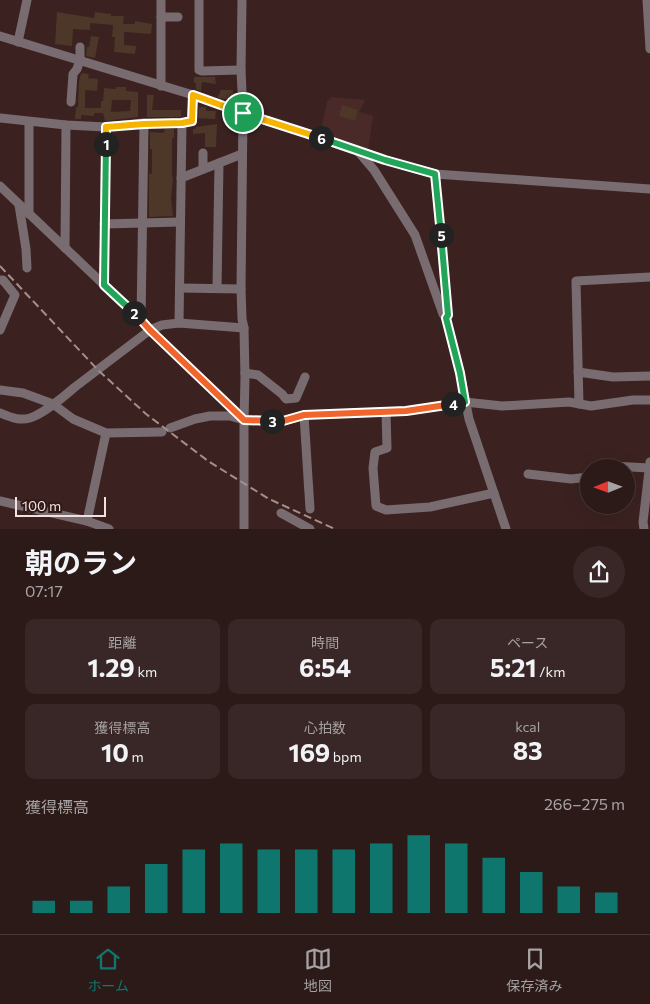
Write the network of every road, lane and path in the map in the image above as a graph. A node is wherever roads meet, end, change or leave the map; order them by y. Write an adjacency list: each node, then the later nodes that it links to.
1 (27, 0): 9 (street)
2 (161, 0): 6 (street)
3 (199, 0): 13 (street)
4 (242, 0): 13 (street)
5 (647, 0): 11 (street)
6 (161, 17): 7 (street); 14 (street)
7 (178, 17)
8 (0, 36): 9 (street)
9 (18, 42): 12 (street)
10 (80, 47): 12 (street)
11 (650, 49)
12 (80, 60): 14 (street); 16 (street)
13 (241, 70): 17 (street)
14 (161, 86): 15 (street)
15 (193, 95): 17 (street); 20 (street)
16 (70, 102)
17 (243, 113): 24 (street); 26 (street)
18 (0, 118): 19 (street)
19 (29, 122): 22 (street); 34 (street)
20 (182, 123): 21 (street); 30 (street)
21 (144, 124): 23 (street); 35 (street)
22 (66, 125): 23 (street); 38 (street)
23 (106, 127): 37 (street)
24 (357, 150): 29 (street); 46 (street)
25 (202, 153): 28 (street)
26 (242, 154): 27 (street); 45 (street)
27 (218, 164): 28 (street); 44 (street)
28 (203, 169): 30 (street)
29 (435, 174): 32 (street); 46 (street)
30 (181, 178): 36 (street)
31 (0, 186): 33 (street)
32 (650, 189)
33 (19, 205): 34 (street); 39 (street)
34 (29, 214): 38 (street)
35 (143, 222): 36 (street); 37 (street); 47 (street)
36 (180, 222): 43 (street)
37 (104, 224): 42 (street)
38 (65, 248): 42 (street)
39 (27, 268)
40 (650, 277): 52 (street)
41 (0, 280): 50 (street)
42 (104, 285): 47 (street)
43 (180, 288): 44 (street); 48 (street)
44 (217, 288): 45 (street)
45 (241, 289): 49 (street)
46 (446, 318): 58 (street)
47 (141, 320): 51 (street)
48 (179, 323): 49 (street); 51 (street)
49 (244, 328): 53 (street)
50 (0, 330)
51 (150, 330): 59 (street); 64 (street)
52 (578, 372): 54 (street); 60 (street)
53 (245, 373): 55 (street); 64 (street)
54 (650, 376)
55 (305, 377)
56 (0, 390): 59 (street)
57 (650, 400): 60 (street)
58 (465, 402): 60 (street); 61 (street); 70 (street)
59 (53, 404): 62 (street); 65 (street)
60 (579, 404)
61 (386, 412): 63 (street); 70 (street)
62 (0, 413)
63 (304, 415): 64 (street); 72 (street)
64 (244, 420): 65 (street); 76 (street)
65 (106, 433): 74 (street)
66 (635, 465): 67 (street)
67 (649, 465): 79 (street)
68 (528, 474): 69 (street)
69 (580, 478)
70 (494, 493): 78 (street)
71 (0, 500): 74 (street)
72 (310, 509)
73 (281, 513): 77 (street)
74 (87, 521): 75 (street)
75 (109, 529)
76 (244, 529)
77 (310, 529)
78 (506, 529)
79 (644, 529)

